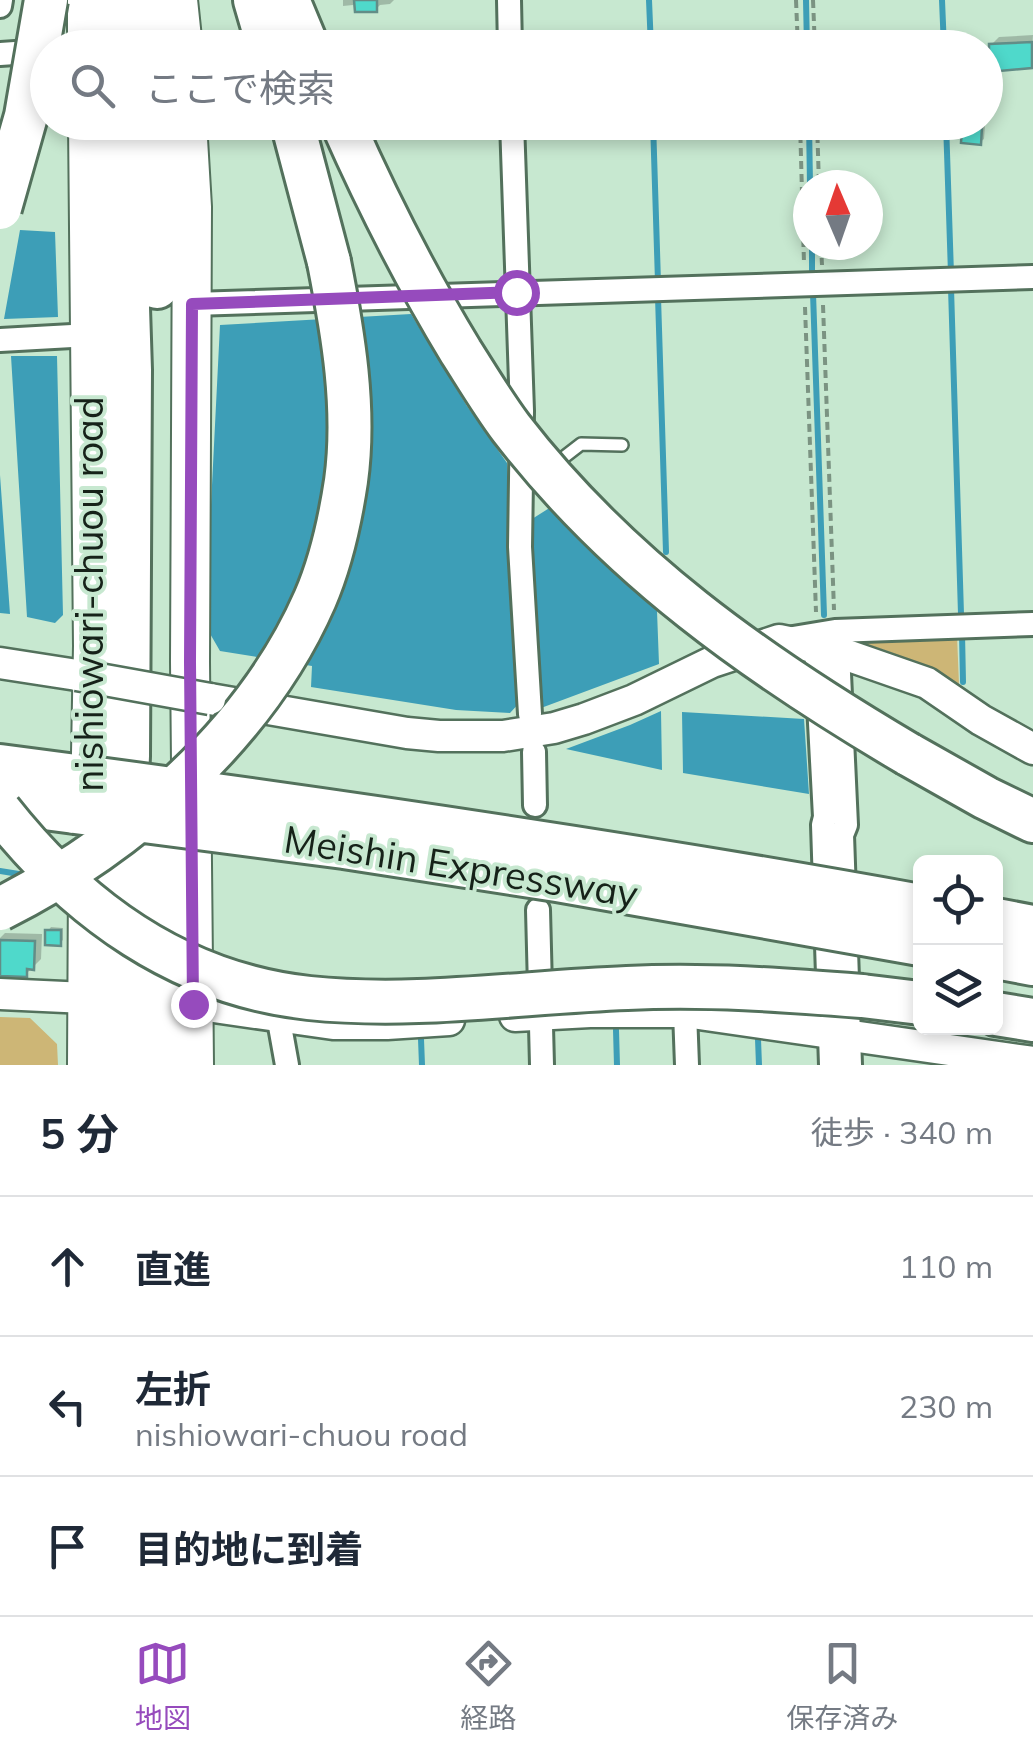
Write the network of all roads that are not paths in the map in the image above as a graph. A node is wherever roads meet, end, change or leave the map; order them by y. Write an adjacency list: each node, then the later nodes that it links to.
1 (27, 0): 23 (highway)
2 (46, 0): 11 (highway, bridge)
3 (87, 0): 12 (main road)
4 (114, 0): 13 (highway)
5 (145, 0): 14 (highway)
6 (178, 0): 15 (main road)
7 (255, 0): 16 (highway)
8 (288, 0): 17 (highway)
9 (305, 0): 18 (street)
10 (509, 0): 19 (street)
11 (41, 30)
12 (88, 30)
13 (116, 30)
14 (148, 30)
15 (180, 30)
16 (264, 30)
17 (300, 30)
18 (317, 30)
19 (510, 30)
20 (30, 52): 21 (street)
21 (0, 54)
22 (30, 93): 32 (highway, bridge)
23 (0, 110)
24 (88, 140): 37 (main road, nishiowari-chuou road)
25 (123, 140): 74 (highway)
26 (154, 140): 75 (highway)
27 (188, 140): 36 (main road)
28 (297, 140): 55 (highway, bridge)
29 (350, 140): 53 (highway, bridge)
30 (369, 140): 35 (street)
31 (512, 140): 34 (street)
32 (0, 208)
33 (1033, 277): 34 (street)
34 (516, 292): 35 (street); 39 (street)
35 (443, 296): 36 (street); 39 (street)
36 (192, 304): 65 (main road)
37 (90, 335): 38 (street); 63 (main road, nishiowari-chuou road)
38 (0, 340)
39 (522, 411): 41 (street); 46 (street)
40 (622, 445): 41 (lane)
41 (559, 461): 43 (street)
42 (1033, 624): 44 (street)
43 (779, 640): 44 (street); 45 (street, bridge)
44 (826, 641): 47 (street); 71 (street)
45 (0, 662)
46 (530, 714)
47 (1033, 750)
48 (534, 752): 51 (street)
49 (0, 766): 54 (highway, Meishin Expressway, bridge)
50 (0, 802): 59 (highway, Meishin Expressway, bridge)
51 (535, 805)
52 (0, 811): 64 (highway, bridge)
53 (1033, 820)
54 (913, 905)
55 (0, 909)
56 (538, 910): 67 (street)
57 (1003, 921): 58 (highway)
58 (1033, 927)
59 (913, 943)
60 (1003, 958): 61 (highway)
61 (1033, 964)
62 (0, 994): 63 (street)
63 (86, 998): 73 (main road, nishiowari-chuou road)
64 (913, 1002)
65 (193, 1004): 68 (street); 76 (main road)
66 (685, 1012): 67 (street); 71 (street); 79 (street)
67 (541, 1014): 68 (street); 78 (street)
68 (278, 1015): 77 (street)
69 (1003, 1015): 70 (highway)
70 (1033, 1020)
71 (843, 1044): 72 (street); 80 (street)
72 (1033, 1062)
73 (86, 1065)
74 (121, 1065)
75 (156, 1065)
76 (194, 1065)
77 (287, 1065)
78 (542, 1065)
79 (687, 1065)
80 (831, 1065)

